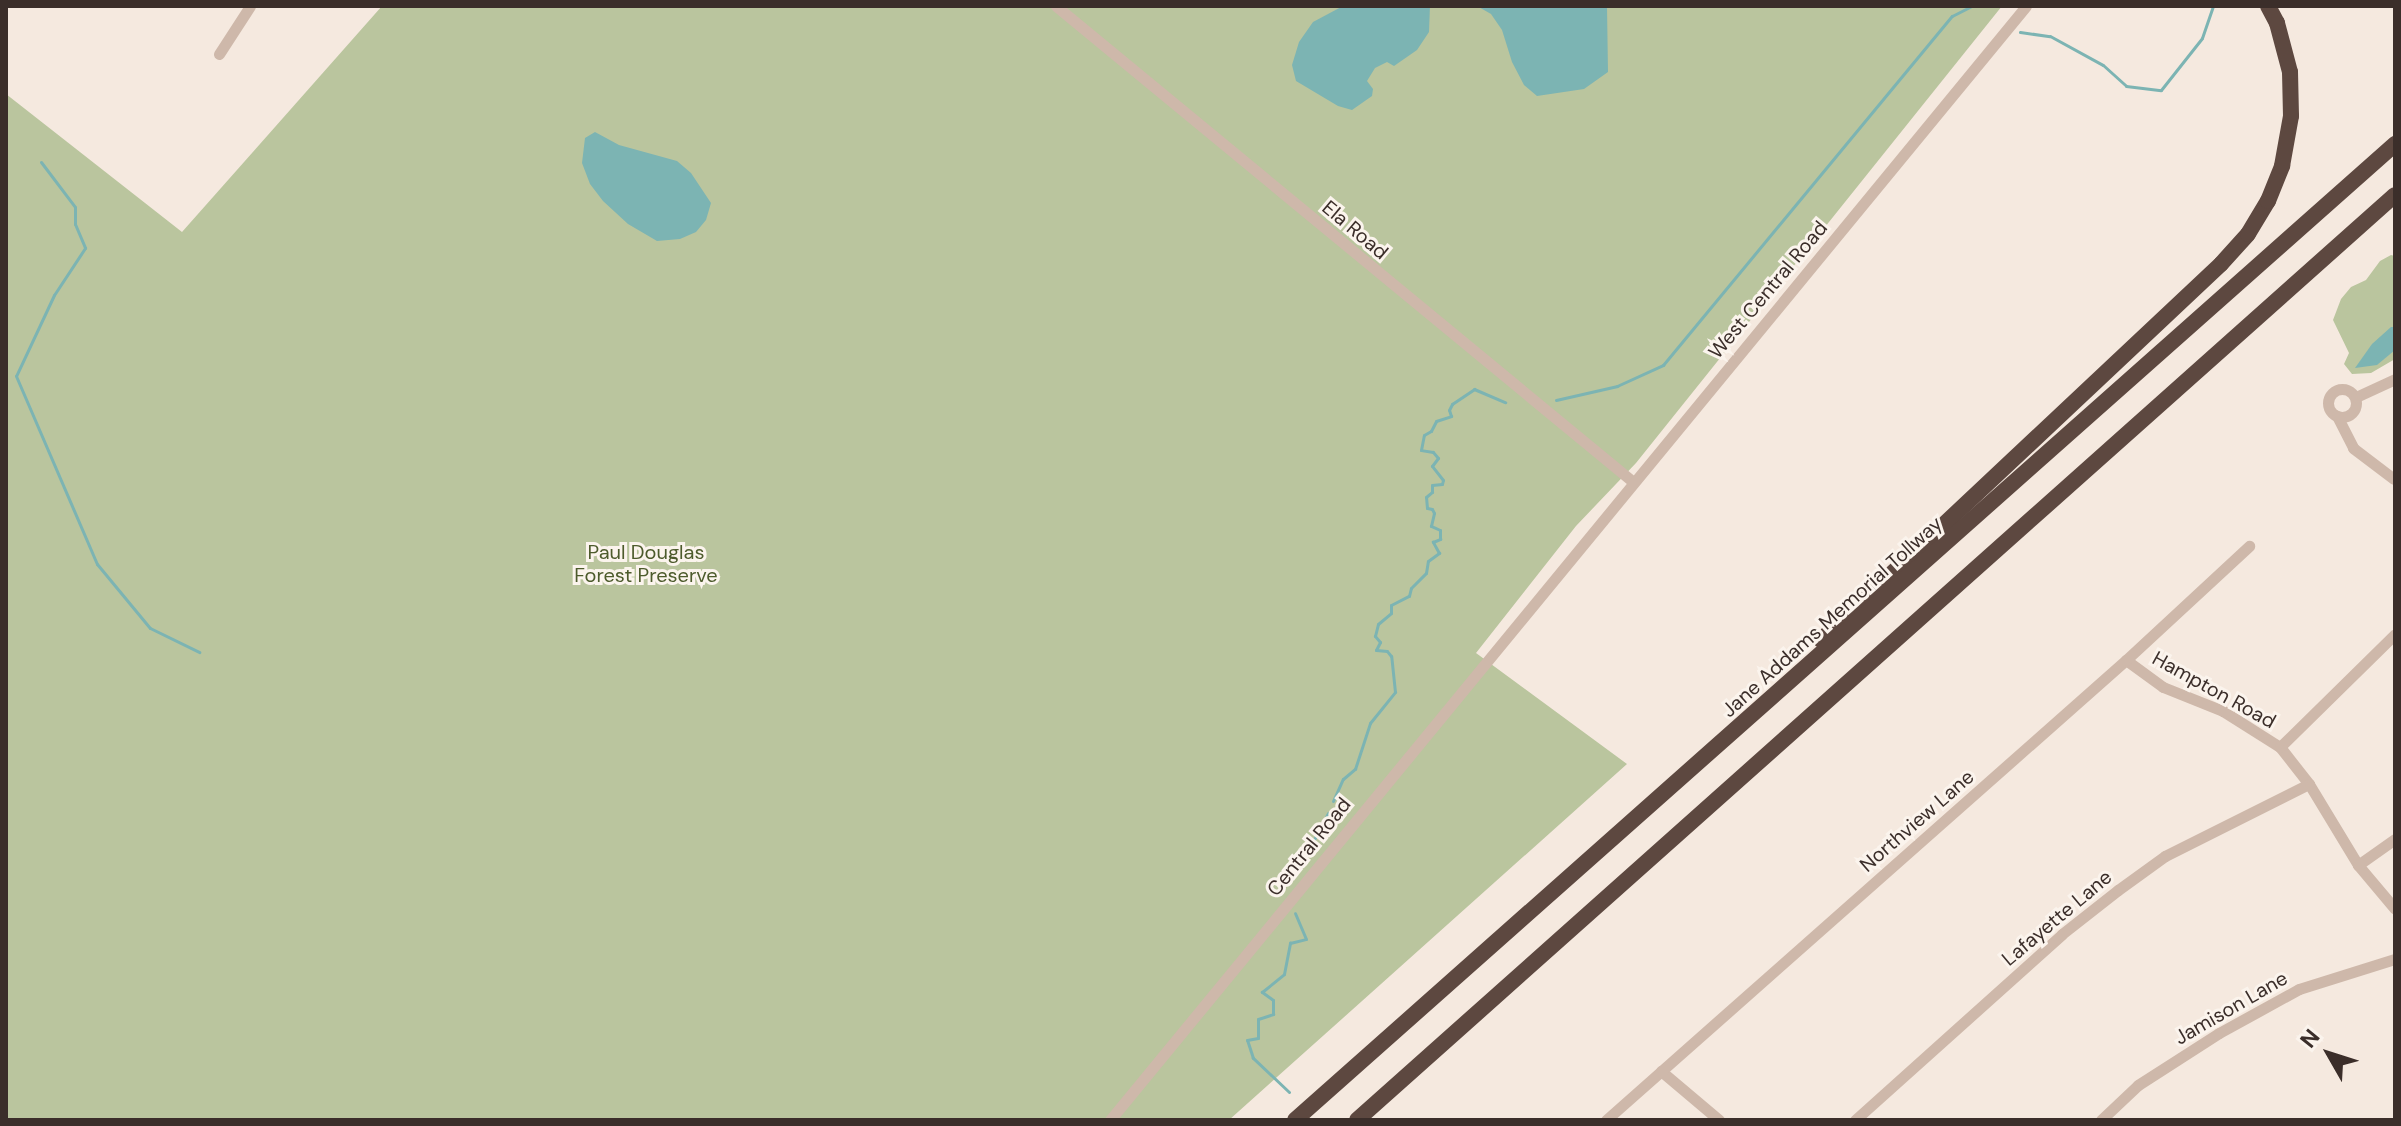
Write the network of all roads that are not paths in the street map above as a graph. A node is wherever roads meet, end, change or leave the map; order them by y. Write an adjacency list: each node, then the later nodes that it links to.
1 (250, 6): 5 (street)
2 (1056, 6): 12 (street, Ela Road)
3 (2026, 6): 12 (street, West Central Road)
4 (2268, 6): 18 (highway)
5 (219, 54)
6 (2395, 144): 18 (highway, Jane Addams Memorial Tollway)
7 (2395, 195): 27 (highway)
8 (2395, 379): 9 (street)
9 (2356, 397): 10 (street); 10 (street)
10 (2337, 416): 11 (street)
11 (2394, 479)
12 (1632, 481): 14 (street, West Central Road)
13 (2249, 546): 16 (street, Northview Lane)
14 (1537, 597): 25 (street, Central Road)
15 (2395, 634): 17 (street)
16 (2126, 660): 17 (street, Hampton Road); 24 (street, Northview Lane)
17 (2280, 747): 19 (street, Hampton Road)
18 (1708, 754): 26 (highway, Jane Addams Memorial Tollway)
19 (2309, 784): 21 (street, Hampton Road); 30 (street, Lafayette Lane)
20 (2395, 839): 21 (street)
21 (2358, 865): 22 (street, Hampton Road)
22 (2395, 909)
23 (2395, 959): 31 (street, Jamison Lane)
24 (1661, 1071): 28 (street, Northview Lane); 29 (street)
25 (1110, 1120)
26 (1295, 1120)
27 (1357, 1120)
28 (1606, 1120)
29 (1719, 1120)
30 (1855, 1120)
31 (2101, 1120)

